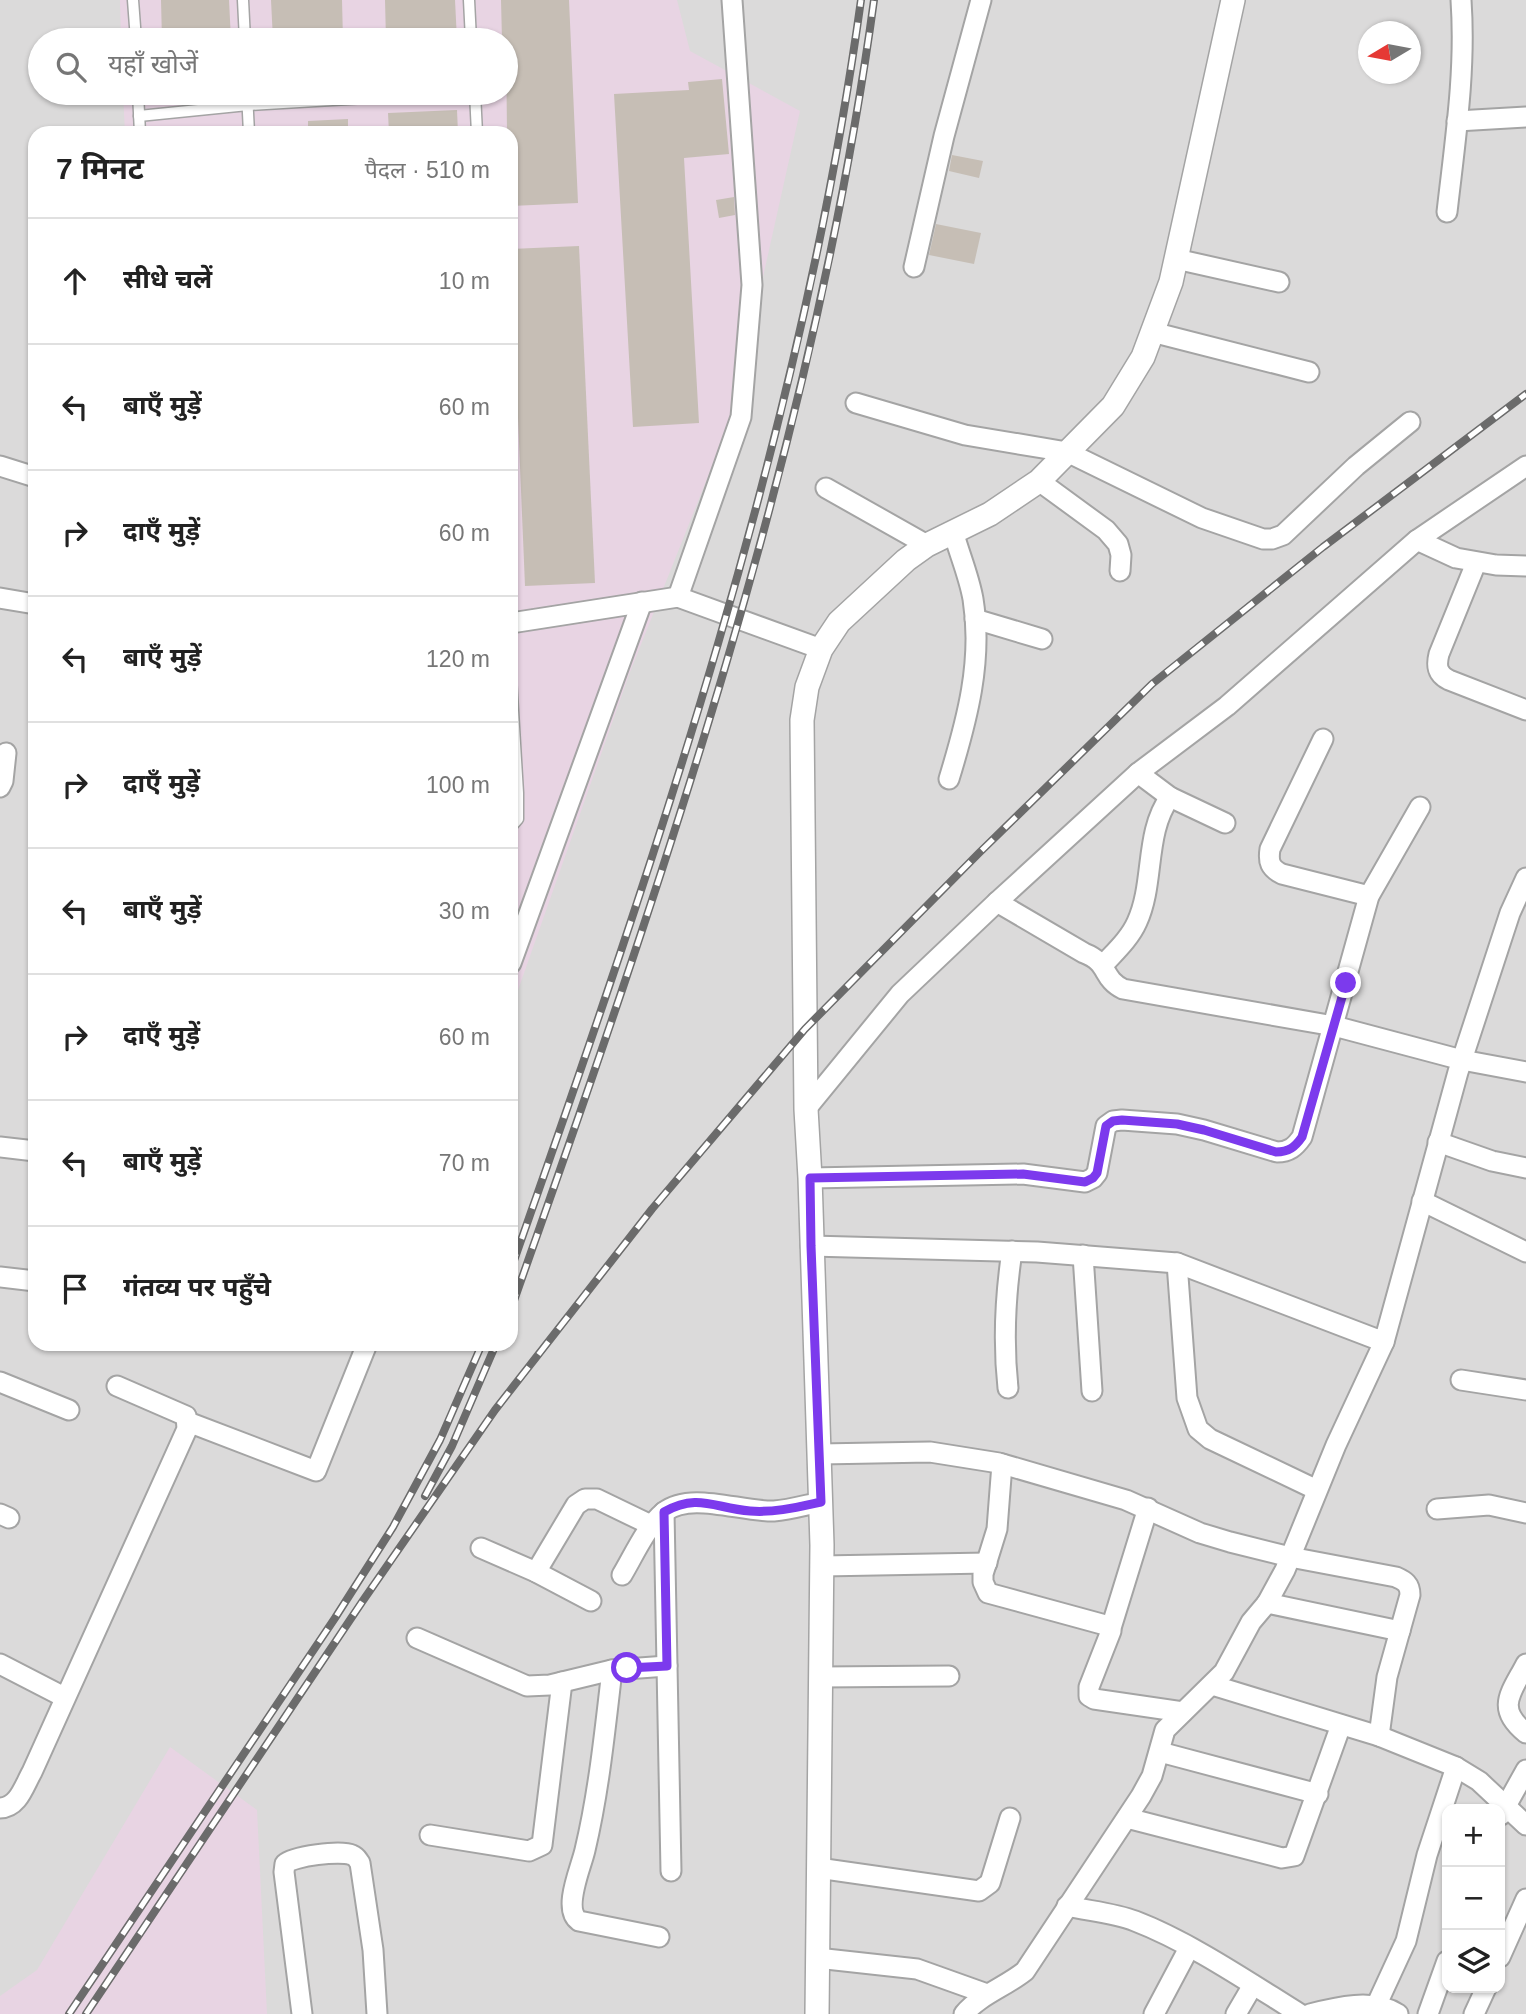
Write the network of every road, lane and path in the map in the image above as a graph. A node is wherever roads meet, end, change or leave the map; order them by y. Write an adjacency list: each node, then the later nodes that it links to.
1 (134, 0): 8 (lane)
2 (243, 0): 9 (lane)
3 (469, 0): 10 (lane)
4 (732, 0): 41 (street)
5 (981, 0): 22 (street)
6 (1233, 0): 21 (street)
7 (1461, 0): 16 (street)
8 (135, 28)
9 (244, 28)
10 (470, 28)
11 (139, 105): 14 (lane)
12 (248, 105): 14 (lane); 18 (lane)
13 (476, 105): 19 (lane)
14 (139, 116): 17 (lane)
15 (1526, 117): 16 (street)
16 (1457, 121): 20 (street)
17 (140, 126)
18 (249, 126)
19 (477, 126)
20 (1447, 212)
21 (1176, 259): 23 (street); 24 (street)
22 (914, 267)
23 (1279, 282)
24 (1152, 332): 25 (street); 28 (street)
25 (1309, 372)
26 (856, 403): 28 (street)
27 (1410, 422): 28 (street)
28 (1067, 453): 32 (street)
29 (0, 466): 31 (street)
30 (1526, 466): 35 (street)
31 (28, 475)
32 (1039, 481): 34 (street); 39 (street)
33 (826, 488): 36 (street)
34 (953, 531): 36 (street); 44 (street)
35 (1417, 540): 37 (street); 51 (street)
36 (927, 545): 47 (street)
37 (1476, 563): 38 (street); 48 (street)
38 (1526, 566)
39 (1120, 571)
40 (0, 597): 43 (street)
41 (678, 597): 42 (street); 47 (street)
42 (642, 602): 45 (street); 62 (street)
43 (28, 603)
44 (975, 619): 46 (street); 52 (street)
45 (518, 622)
46 (1042, 639)
47 (821, 649): 67 (street)
48 (1526, 710)
49 (1323, 739): 60 (street)
50 (6, 753): 53 (street)
51 (1138, 773): 55 (street); 61 (street)
52 (949, 779)
53 (0, 786)
54 (518, 793): 57 (lane)
55 (1170, 797): 58 (street); 63 (street)
56 (1420, 807): 60 (street)
57 (518, 818)
58 (1225, 823)
59 (1524, 886): 65 (street)
60 (1369, 896): 64 (street)
61 (997, 902): 63 (street); 67 (street)
62 (518, 944)
63 (1104, 964): 64 (street)
64 (1334, 1026): 65 (street); 72 (street)
65 (1462, 1059): 66 (street); 68 (street)
66 (1526, 1072)
67 (806, 1109): 72 (street)
68 (1438, 1142): 71 (street); 73 (street)
69 (0, 1147): 70 (street)
70 (28, 1150)
71 (1526, 1168)
72 (810, 1178): 74 (street)
73 (1422, 1200): 76 (street); 81 (street)
74 (811, 1246): 75 (street); 91 (street)
75 (1012, 1251): 77 (street); 86 (street)
76 (1526, 1252)
77 (1083, 1255): 78 (street); 88 (street)
78 (1177, 1263): 81 (street); 93 (street)
79 (0, 1277): 80 (street)
80 (28, 1280)
81 (1384, 1342): 93 (street)
82 (364, 1351): 90 (street)
83 (1461, 1380): 87 (street)
84 (0, 1382): 89 (street)
85 (117, 1386): 90 (street)
86 (1008, 1388)
87 (1526, 1390)
88 (1092, 1391)
89 (69, 1410)
90 (188, 1422): 118 (street)
91 (820, 1454): 92 (street); 94 (street)
92 (1002, 1464): 95 (street); 101 (street)
93 (1317, 1490): 100 (street)
94 (821, 1502): 98 (street); 102 (street)
95 (1147, 1508): 100 (street); 107 (street)
96 (1437, 1509): 97 (street)
97 (1526, 1513)
98 (658, 1519): 103 (street); 104 (street); 112 (street)
99 (481, 1548): 103 (street)
100 (1290, 1557): 106 (street); 108 (street)
101 (987, 1563): 102 (street); 107 (street)
102 (822, 1566): 115 (street)
103 (536, 1572): 105 (street)
104 (622, 1575)
105 (591, 1601)
106 (1266, 1603): 108 (street); 117 (street)
107 (1111, 1628): 119 (street)
108 (1400, 1631): 122 (street)
109 (416, 1638): 116 (street)
110 (0, 1664): 118 (street)
111 (1526, 1664): 121 (street)
112 (667, 1666): 113 (street); 136 (street)
113 (612, 1670): 116 (street); 139 (street)
114 (949, 1676): 115 (street)
115 (820, 1677): 135 (street)
116 (562, 1682): 134 (street)
117 (1212, 1685): 119 (street); 120 (street)
118 (64, 1697): 128 (street)
119 (1183, 1712): 123 (street)
120 (1341, 1725): 122 (street); 126 (street)
121 (1526, 1733)
122 (1379, 1736): 124 (street)
123 (1160, 1752): 126 (street); 132 (street)
124 (1456, 1767): 127 (street); 147 (street)
125 (1526, 1770): 129 (street)
126 (1318, 1794): 132 (street)
127 (1496, 1804)
128 (0, 1808)
129 (1505, 1808)
130 (1505, 1814): 133 (street)
131 (1010, 1818): 135 (street)
132 (1127, 1818): 138 (street)
133 (1526, 1825)
134 (430, 1835)
135 (818, 1868): 142 (street)
136 (670, 1871)
137 (1526, 1899): 140 (street)
138 (1067, 1906): 141 (street); 146 (street)
139 (659, 1937)
140 (1505, 1946)
141 (1189, 1948): 144 (street); 152 (street)
142 (817, 1958): 146 (street); 150 (street)
143 (1442, 1975): 157 (street)
144 (1253, 1985): 153 (street); 154 (street)
145 (1484, 1993): 158 (street)
146 (987, 1994): 151 (street)
147 (1376, 2006): 155 (street); 156 (street)
148 (302, 2014): 149 (street)
149 (377, 2014)
150 (817, 2014)
151 (964, 2014)
152 (1154, 2014)
153 (1236, 2014)
154 (1300, 2014)
155 (1310, 2014)
156 (1398, 2014)
157 (1428, 2014)
158 (1474, 2014)

